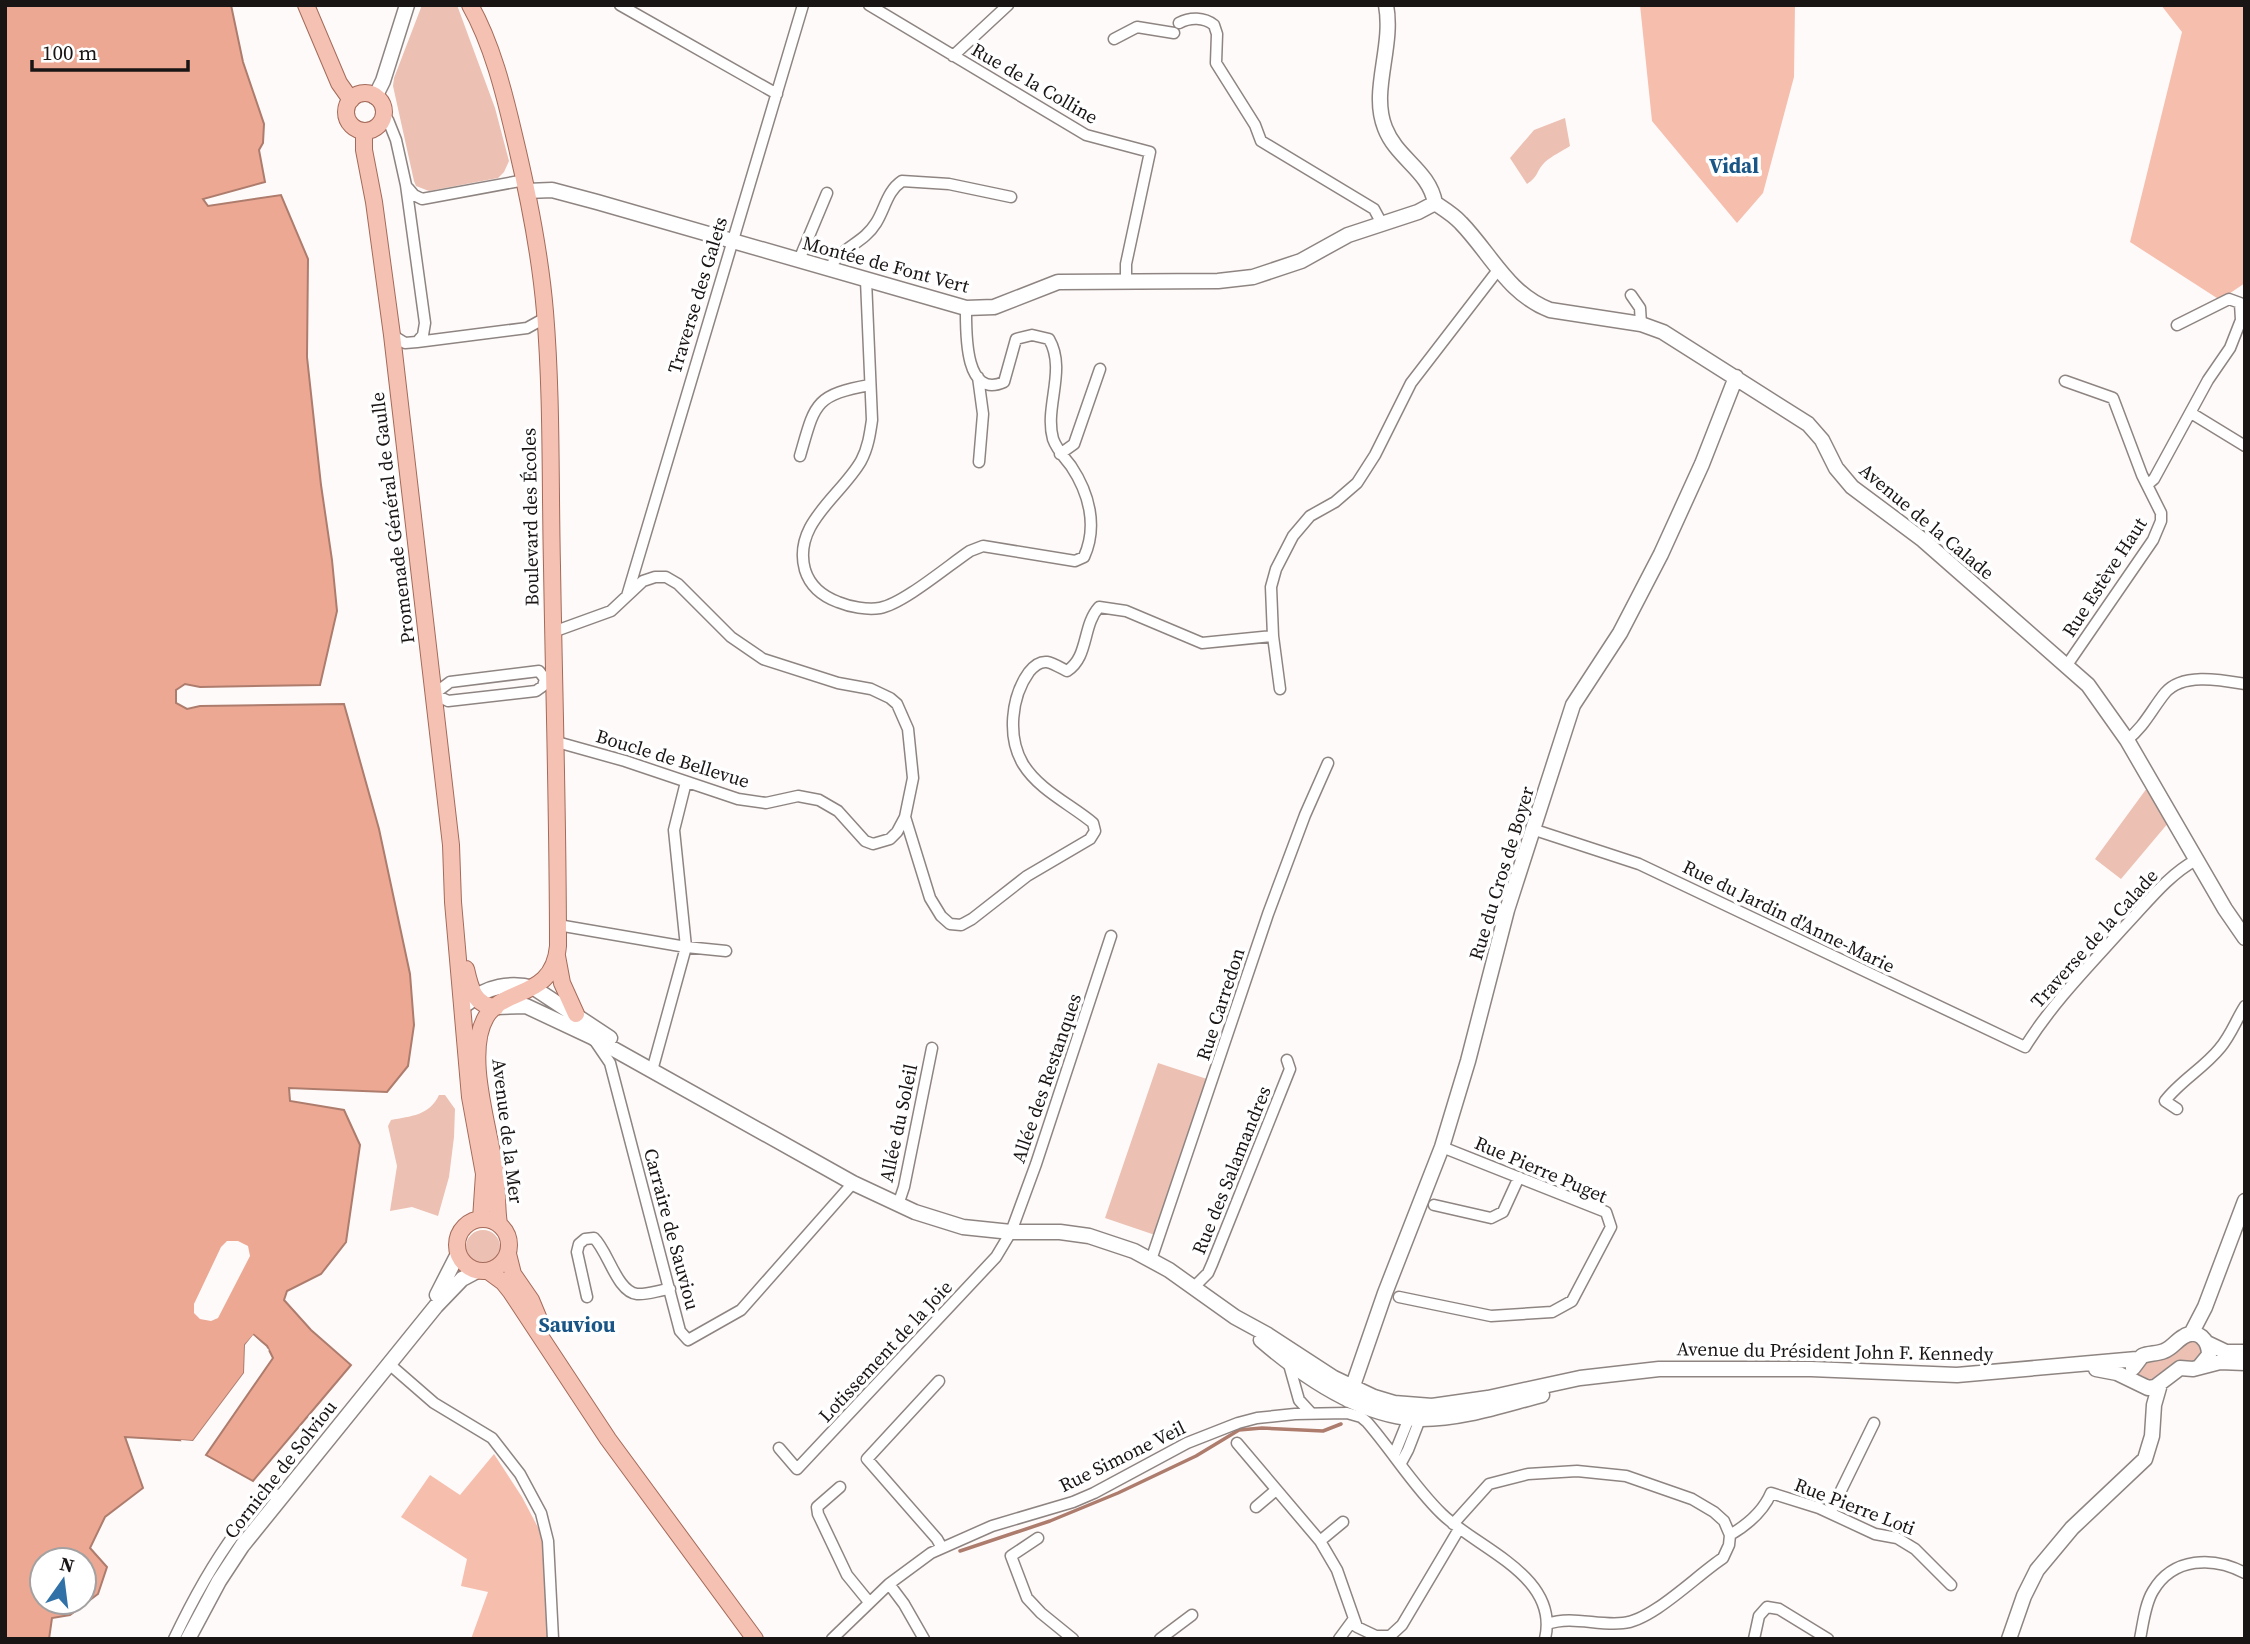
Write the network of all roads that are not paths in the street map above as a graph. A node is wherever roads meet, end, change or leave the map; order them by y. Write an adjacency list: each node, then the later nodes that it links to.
1 (306, 5): 13 (main road)
2 (407, 5): 12 (street)
3 (470, 5): 17 (main road, Boulevard des Écoles)
4 (620, 5): 11 (street)
5 (803, 5): 11 (street, Traverse des Galets)
6 (869, 5): 10 (street, Rue de la Colline)
7 (1009, 5): 10 (street)
8 (1387, 5): 20 (street, Avenue de la Calade)
9 (1114, 39): 21 (street)
10 (953, 56): 27 (street, Rue de la Colline)
11 (777, 94): 22 (street, Traverse des Galets)
12 (375, 97): 13 (main road); 14 (main road)
13 (351, 100): 15 (main road)
14 (383, 118): 15 (main road); 16 (street)
15 (364, 131): 33 (main road, Promenade Général de Gaulle)
16 (407, 185): 17 (street, Montée de Font Vert); 34 (street)
17 (526, 185): 22 (street, Montée de Font Vert); 30 (main road, Boulevard des Écoles)
18 (827, 194): 23 (street)
19 (1011, 197): 24 (street)
20 (1434, 203): 21 (street, Montée de Font Vert); 25 (street, Avenue de la Calade)
21 (1381, 222): 27 (street, Montée de Font Vert)
22 (732, 242): 23 (street, Montée de Font Vert); 46 (street, Traverse des Galets)
23 (799, 261): 24 (street, Montée de Font Vert)
24 (829, 269): 26 (street, Montée de Font Vert)
25 (1499, 270): 31 (street, Avenue de la Calade); 48 (street)
26 (866, 280): 29 (street, Montée de Font Vert); 39 (street)
27 (1126, 280): 29 (street, Montée de Font Vert)
28 (1631, 295): 31 (street)
29 (966, 308): 36 (street)
30 (545, 318): 34 (street); 47 (main road, Boulevard des Écoles)
31 (1641, 324): 37 (street, Avenue de la Calade)
32 (2177, 325): 40 (street)
33 (392, 335): 34 (street); 53 (main road, Promenade Général de Gaulle)
34 (417, 342)
35 (1100, 369): 42 (street)
36 (978, 375): 42 (street); 44 (street)
37 (1736, 377): 49 (street, Avenue de la Calade); 59 (street, Rue du Cros de Boyer)
38 (2065, 381): 45 (street, Rue Estève Haut)
39 (870, 385): 42 (street); 43 (street)
40 (2191, 413): 41 (street); 45 (street)
41 (2245, 446)
42 (1060, 454)
43 (800, 456)
44 (979, 462)
45 (2147, 485): 49 (street, Rue Estève Haut)
46 (627, 596): 47 (street); 58 (street)
47 (553, 632): 50 (main road, Boulevard des Écoles)
48 (1273, 636): 52 (street); 58 (street)
49 (2067, 665): 54 (street, Avenue de la Calade)
50 (550, 678): 53 (street); 53 (street); 55 (main road, Boulevard des Écoles)
51 (2245, 684): 54 (street)
52 (1280, 689)
53 (434, 694): 61 (main road, Promenade Général de Gaulle)
54 (2127, 740): 60 (street, Avenue de la Calade)
55 (557, 742): 57 (street, Boucle de Bellevue); 62 (main road, Boulevard des Écoles)
56 (1328, 763): 94 (street, Rue Carredon)
57 (686, 782): 58 (street, Boucle de Bellevue); 65 (street)
58 (905, 817)
59 (1532, 829): 75 (street, Rue du Jardin d'Anne-Marie); 83 (street, Rue du Cros de Boyer)
60 (2196, 860): 64 (street, Avenue de la Calade); 75 (street, Traverse de la Calade)
61 (453, 902): 69 (main road, Promenade Général de Gaulle); 72 (main road, Promenade Général de Gaulle)
62 (558, 925): 65 (street); 67 (main road, Boulevard des Écoles)
63 (1111, 936): 91 (street, Allée des Restanques)
64 (2245, 938)
65 (686, 947): 66 (street); 80 (street)
66 (726, 951)
67 (557, 956): 68 (main road); 73 (main road, Boulevard des Écoles)
68 (534, 988): 69 (street); 71 (main road); 73 (street, Avenue du Président John F. Kennedy)
69 (475, 996): 71 (main road); 72 (street)
70 (2245, 1006): 82 (street)
71 (496, 1007): 74 (street, Avenue du Président John F. Kennedy); 90 (main road, Avenue de la Mer)
72 (462, 1009): 89 (main road, Avenue de la Mer)
73 (576, 1014): 80 (street, Avenue du Président John F. Kennedy)
74 (592, 1037): 77 (street, Avenue du Président John F. Kennedy); 79 (street, Carraire de Sauviou)
75 (2025, 1047)
76 (932, 1048): 87 (street, Allée du Soleil)
77 (625, 1055): 79 (street); 81 (street, Avenue du Président John F. Kennedy)
78 (1287, 1060): 97 (street, Rue des Salamandres)
79 (610, 1063): 96 (street, Carraire de Sauviou)
80 (653, 1068): 81 (street, Avenue du Président John F. Kennedy)
81 (670, 1079): 85 (street, Avenue du Président John F. Kennedy)
82 (2177, 1110)
83 (1442, 1147): 84 (street, Rue Pierre Puget); 115 (street, Rue du Cros de Boyer)
84 (1518, 1177): 88 (street); 99 (street, Rue Pierre Puget)
85 (853, 1183): 87 (street, Avenue du Président John F. Kennedy); 96 (street, Carraire de Sauviou)
86 (2245, 1201): 102 (street)
87 (898, 1205): 91 (street, Avenue du Président John F. Kennedy)
88 (1434, 1205)
89 (481, 1219): 90 (main road); 92 (main road)
90 (499, 1224): 93 (main road)
91 (1011, 1231): 94 (street, Avenue du Président John F. Kennedy); 123 (street, Lotissement de la Joie)
92 (458, 1254): 95 (main road); 101 (street, Corniche de Solviou)
93 (508, 1254): 95 (main road); 114 (main road)
94 (1151, 1260): 97 (street, Avenue du Président John F. Kennedy)
95 (483, 1271): 101 (street, Corniche de Solviou); 114 (main road)
96 (670, 1289): 98 (street)
97 (1199, 1291): 100 (street, Avenue du Président John F. Kennedy)
98 (587, 1297)
99 (1399, 1297)
100 (1235, 1317): 105 (street, Avenue du Président John F. Kennedy); 115 (street, Avenue du Président John F. Kennedy)
101 (414, 1332): 106 (street, Corniche de Solviou)
102 (2201, 1339): 103 (street); 104 (street, Avenue du Président John F. Kennedy); 109 (street)
103 (2245, 1352)
104 (2137, 1359): 108 (street, Avenue du Président John F. Kennedy); 112 (street)
105 (1288, 1361): 115 (street, Avenue du Président John F. Kennedy); 119 (street)
106 (388, 1363): 127 (street, Corniche de Solviou); 147 (street)
107 (2245, 1363): 109 (street)
108 (2071, 1366): 110 (street, Avenue du Président John F. Kennedy); 112 (street, Avenue du Président John F. Kennedy)
109 (2200, 1366): 113 (street)
110 (1600, 1377): 118 (street, Avenue du Président John F. Kennedy); 120 (street, Avenue du Président John F. Kennedy)
111 (939, 1381): 136 (street)
112 (2138, 1383): 113 (street); 117 (street)
113 (2160, 1384): 117 (street)
114 (578, 1391): 132 (main road)
115 (1350, 1394): 116 (street, Avenue du Président John F. Kennedy); 120 (street, Avenue du Président John F. Kennedy)
116 (1394, 1402): 118 (street, Avenue du Président John F. Kennedy); 120 (street)
117 (2154, 1405): 159 (street)
118 (1432, 1406): 120 (street)
119 (1310, 1412): 124 (street, Rue Simone Veil); 136 (street, Rue Simone Veil)
120 (1415, 1416): 124 (street)
121 (1874, 1423): 129 (street)
122 (1237, 1443): 126 (street)
123 (779, 1448)
124 (1398, 1459): 131 (street, Rue Simone Veil)
125 (840, 1488): 140 (street)
126 (1276, 1490): 128 (street); 135 (street)
127 (283, 1495): 145 (street); 146 (street, Corniche de Solviou)
128 (1256, 1507)
129 (1830, 1513): 133 (street, Rue Pierre Loti); 139 (street, Rue Pierre Loti)
130 (1343, 1522): 135 (street)
131 (1456, 1527): 133 (street); 143 (street, Rue Simone Veil); 144 (street)
132 (677, 1535): 148 (main road); 149 (main road)
133 (1730, 1535): 143 (street)
134 (1038, 1538): 152 (street)
135 (1320, 1541): 142 (street)
136 (942, 1548): 138 (street, Rue Simone Veil)
137 (2245, 1573): 160 (street)
138 (888, 1584): 140 (street, Rue Simone Veil); 151 (street)
139 (1951, 1585)
140 (869, 1602): 150 (street, Rue Simone Veil)
141 (1192, 1615): 153 (street)
142 (1353, 1620): 144 (street); 154 (street)
143 (1547, 1624): 156 (street)
144 (1402, 1626): 155 (street)
145 (174, 1639)
146 (188, 1639)
147 (553, 1639)
148 (744, 1639)
149 (755, 1639)
150 (832, 1639)
151 (924, 1639)
152 (1073, 1639)
153 (1160, 1639)
154 (1339, 1639)
155 (1393, 1639)
156 (1545, 1639)
157 (1754, 1639): 158 (street)
158 (1828, 1639)
159 (2009, 1639)
160 (2140, 1639)

